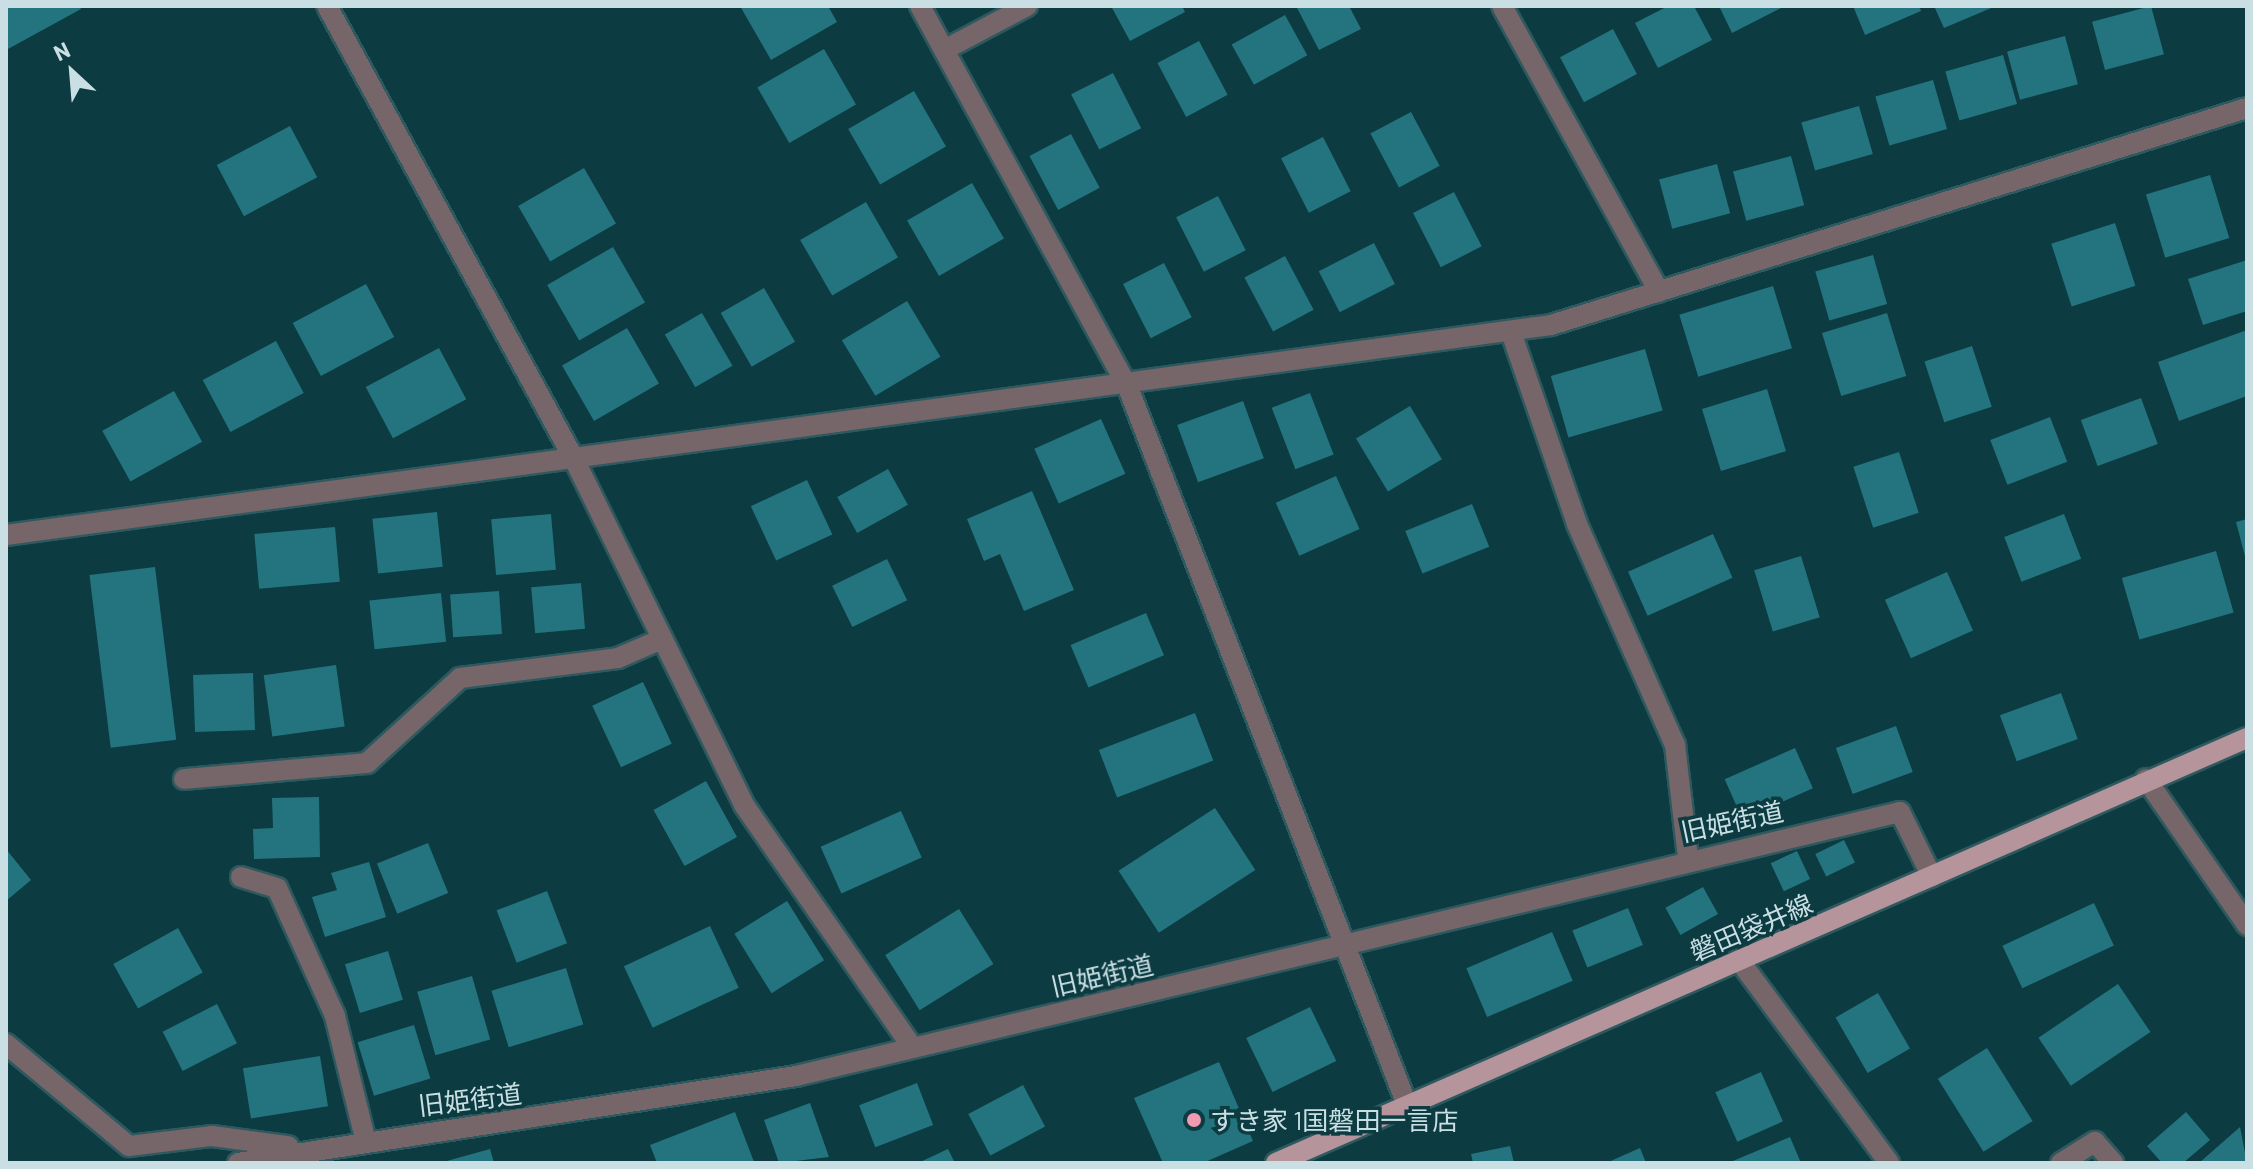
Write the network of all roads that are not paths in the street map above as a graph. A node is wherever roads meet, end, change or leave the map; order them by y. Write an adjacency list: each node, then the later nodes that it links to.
1 (327, 6): 10 (street)
2 (920, 6): 5 (street)
3 (1027, 6): 5 (street)
4 (1502, 6): 7 (street)
5 (944, 50): 9 (street)
6 (2247, 108): 7 (street)
7 (1659, 292): 8 (street)
8 (1511, 332): 9 (street); 16 (street)
9 (1127, 385): 10 (street); 20 (street)
10 (573, 457): 11 (street); 12 (street)
11 (6, 535)
12 (662, 639): 14 (street); 23 (street)
13 (2247, 738): 15 (main road, 磐田袋井線)
14 (184, 779)
15 (2146, 779): 18 (main road, 磐田袋井線); 19 (street)
16 (1688, 857): 18 (street, 旧姫街道); 20 (street, 旧姫街道)
17 (241, 877): 25 (street)
18 (1932, 877): 21 (main road, 磐田袋井線)
19 (2247, 925)
20 (1342, 945): 23 (street, 旧姫街道); 24 (street)
21 (1739, 960): 24 (main road, 磐田袋井線); 29 (street)
22 (6, 1044): 26 (street)
23 (912, 1047): 25 (street, 旧姫街道)
24 (1407, 1105): 28 (main road, 磐田袋井線)
25 (365, 1138): 26 (street, 旧姫街道)
26 (311, 1148): 27 (street, 旧姫街道)
27 (238, 1163)
28 (1276, 1163)
29 (1889, 1163)
30 (2061, 1163): 31 (street)
31 (2113, 1163)

